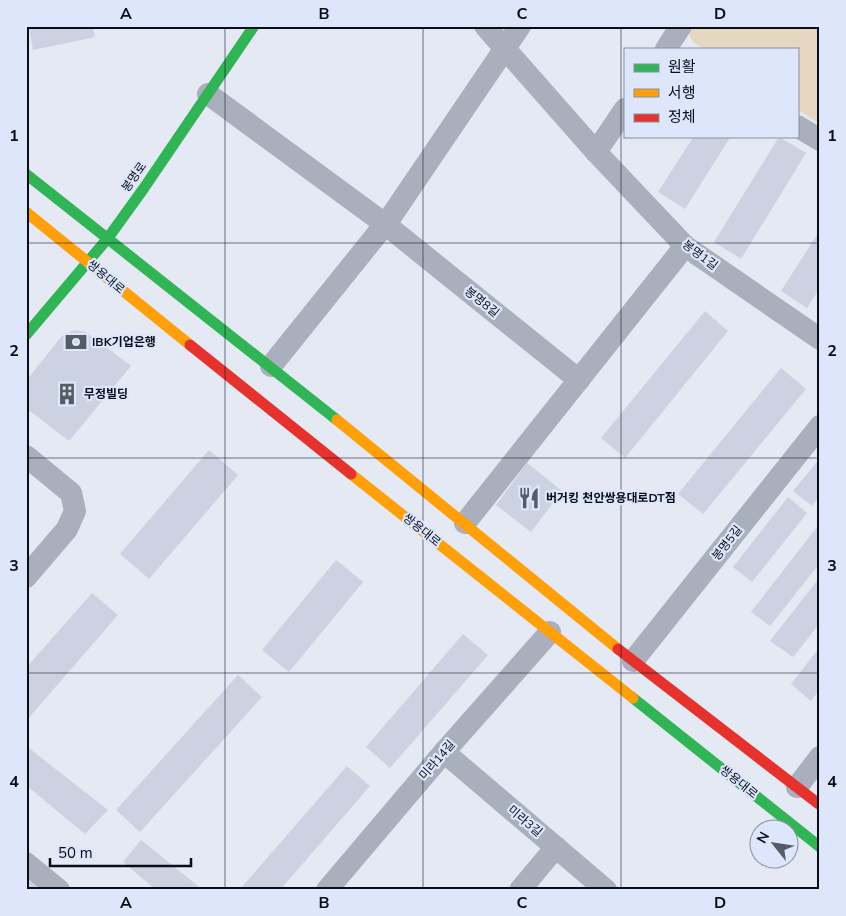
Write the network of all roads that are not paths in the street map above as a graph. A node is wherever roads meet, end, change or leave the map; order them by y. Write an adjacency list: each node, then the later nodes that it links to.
1 (254, 26): 5 (main road, 봉명로)
2 (485, 26): 4 (street, 봉명1길)
3 (520, 26): 4 (street)
4 (505, 48): 9 (street, 봉명1길); 12 (street)
5 (208, 94): 12 (street, 봉명8길); 13 (main road, 봉명로)
6 (624, 110): 9 (street)
7 (798, 127): 8 (street)
8 (820, 140)
9 (596, 152): 14 (street, 봉명1길)
10 (26, 174): 13 (main road)
11 (26, 212): 15 (main road, 쌍용대로)
12 (385, 224): 18 (street); 19 (street, 봉명8길)
13 (108, 238): 15 (main road, 봉명로); 18 (main road)
14 (685, 246): 17 (street, 봉명1길); 19 (street)
15 (89, 262): 16 (main road, 봉명로); 24 (main road, 쌍용대로)
16 (26, 335)
17 (820, 339)
18 (271, 366): 22 (main road)
19 (579, 380): 22 (street)
20 (820, 426): 25 (street, 봉명5길)
21 (26, 456): 23 (street)
22 (465, 523): 25 (main road)
23 (26, 577)
24 (550, 632): 26 (street, 미라14길); 31 (main road, 쌍용대로)
25 (633, 661): 28 (main road)
26 (444, 752): 30 (street, 미라3길); 34 (street, 미라14길)
27 (820, 757): 28 (street)
28 (797, 787): 29 (main road)
29 (820, 805)
30 (556, 847): 35 (street); 36 (street, 미라3길)
31 (820, 847)
32 (26, 863): 33 (street)
33 (59, 890)
34 (328, 890)
35 (520, 890)
36 (606, 890)

